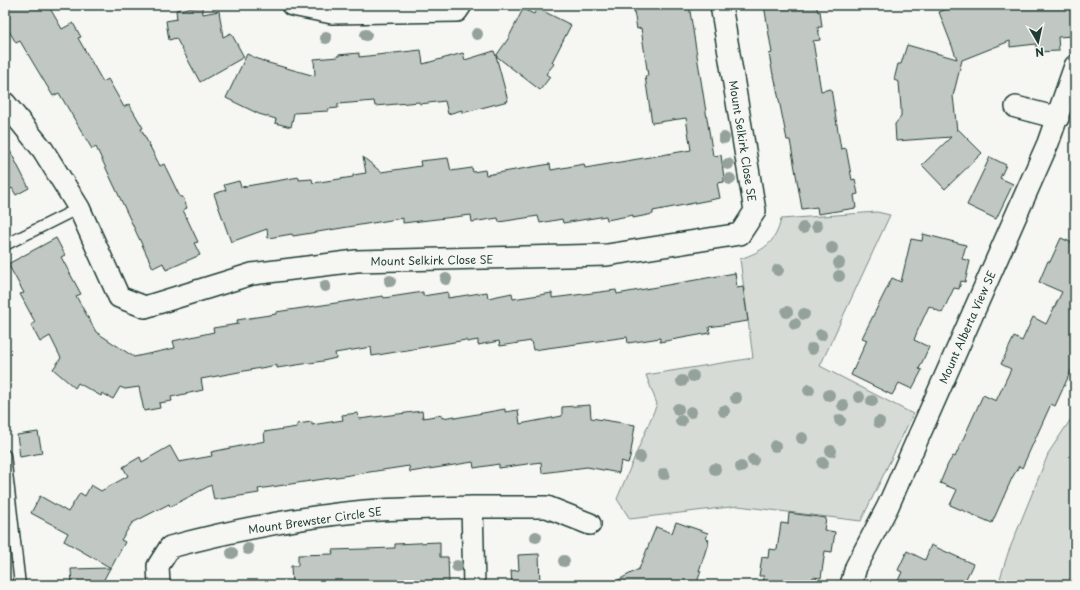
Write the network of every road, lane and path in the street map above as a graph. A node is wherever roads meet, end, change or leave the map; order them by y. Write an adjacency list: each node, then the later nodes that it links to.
1 (292, 5): 2 (street)
2 (461, 5)
3 (721, 5): 8 (street, Mount Selkirk Close SE)
4 (1075, 66): 7 (street, Mount Alberta View SE)
5 (5, 103): 8 (street, Mount Selkirk Close SE)
6 (1016, 107): 7 (street)
7 (1058, 118): 16 (street, Mount Alberta View SE)
8 (79, 208): 9 (lane)
9 (5, 245)
10 (5, 455): 13 (lane)
11 (472, 507): 12 (street, Mount Brewster Circle SE); 14 (street, Mount Brewster Circle SE); 15 (street)
12 (590, 524)
13 (20, 585)
14 (159, 585)
15 (474, 585)
16 (850, 585)

